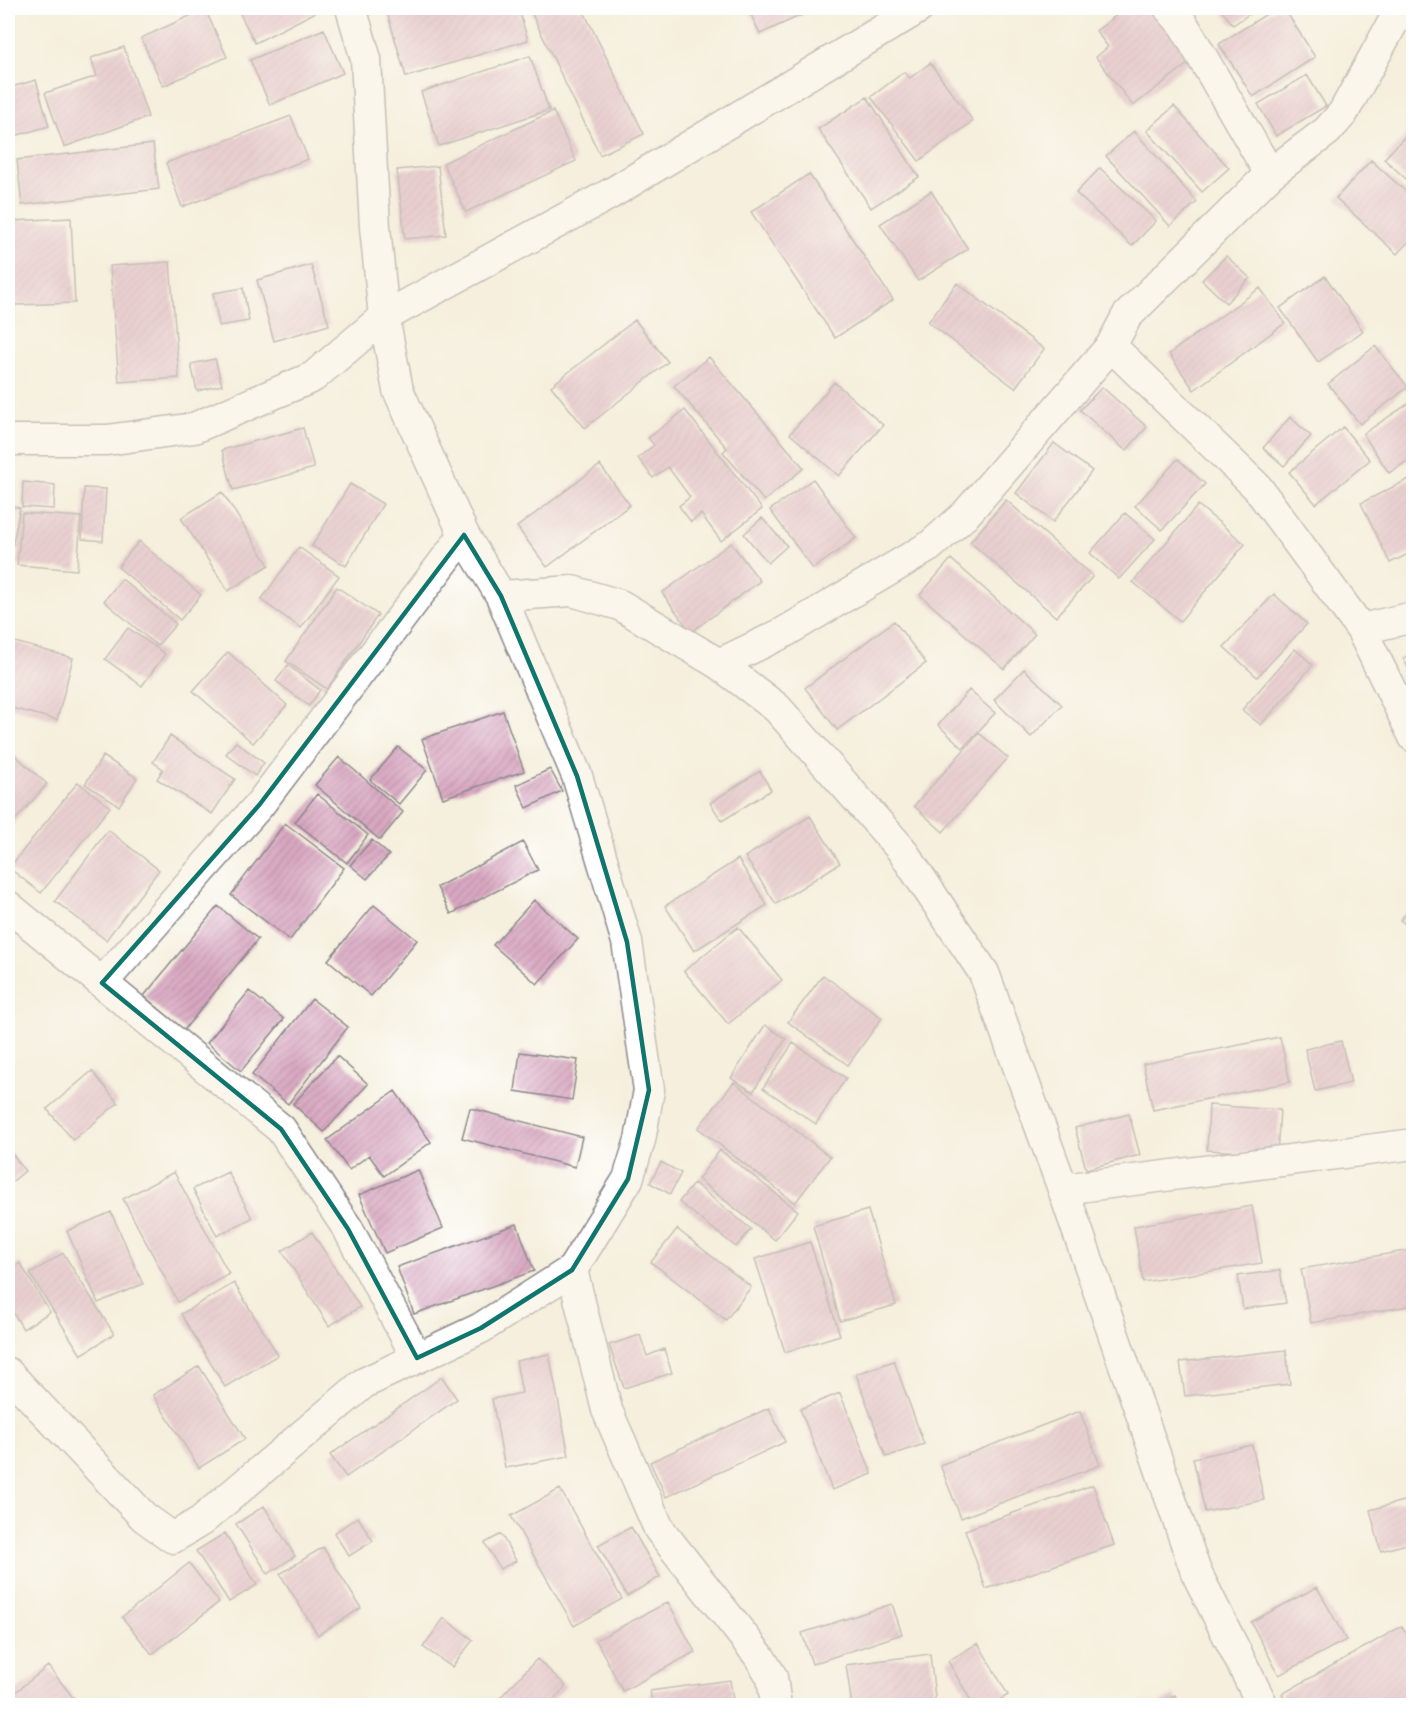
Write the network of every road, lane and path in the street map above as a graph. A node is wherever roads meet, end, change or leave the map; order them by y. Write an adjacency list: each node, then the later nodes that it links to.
1 (351, 8): 6 (street)
2 (919, 8): 6 (street)
3 (1169, 8): 5 (street)
4 (1401, 8): 5 (street)
5 (1270, 174): 7 (street)
6 (384, 317): 8 (street); 9 (street)
7 (1111, 346): 12 (street); 13 (street)
8 (8, 440)
9 (464, 535): 10 (street); 16 (street)
10 (501, 596): 13 (street); 19 (street)
11 (1413, 617): 12 (street)
12 (1361, 629): 14 (street)
13 (719, 664): 18 (street)
14 (1413, 737)
15 (8, 906): 16 (street)
16 (102, 983): 20 (street)
17 (1413, 1144): 18 (street)
18 (1063, 1189): 23 (street)
19 (572, 1270): 20 (street); 22 (street)
20 (417, 1358): 21 (street)
21 (8, 1373)
22 (776, 1706)
23 (1263, 1706)

